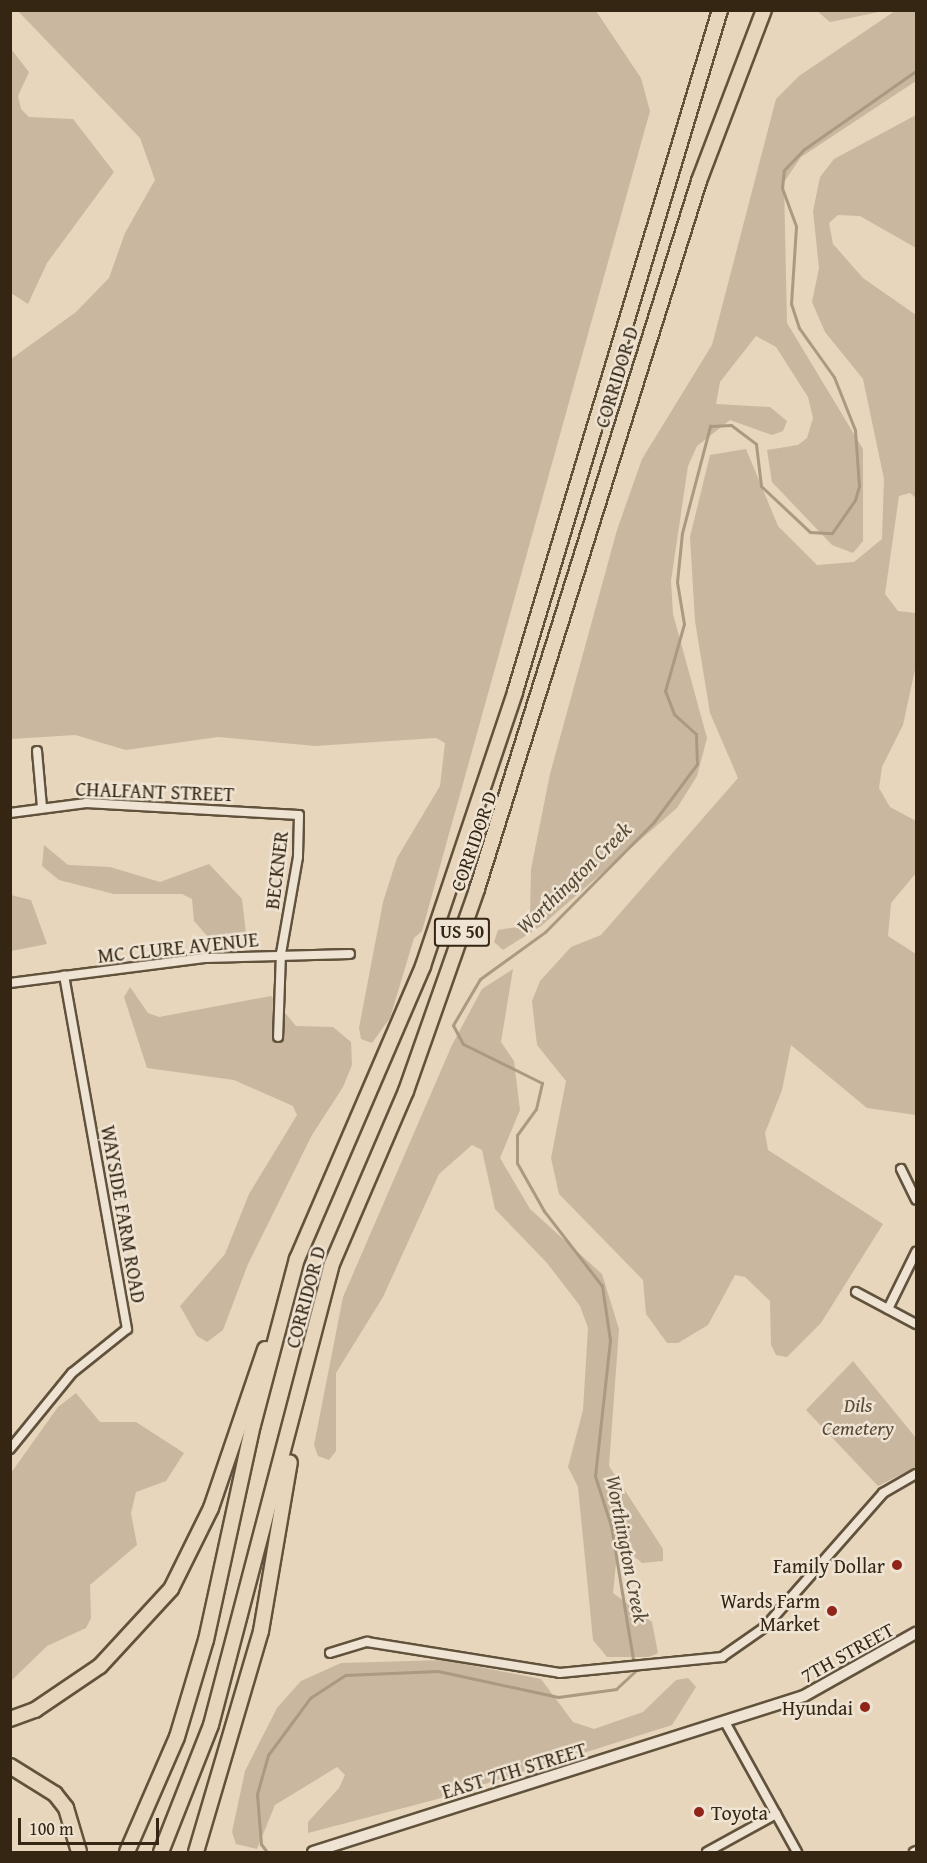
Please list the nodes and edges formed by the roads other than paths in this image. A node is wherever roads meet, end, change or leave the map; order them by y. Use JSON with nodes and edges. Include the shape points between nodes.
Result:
{"nodes":[{"id":1,"x":720,"y":10,"type":"edge"},
{"id":2,"x":764,"y":10,"type":"edge"},
{"id":3,"x":37,"y":751,"type":"dead end"},
{"id":4,"x":42,"y":807,"type":"junction"},
{"id":5,"x":10,"y":813,"type":"edge"},
{"id":6,"x":299,"y":814,"type":"joint"},
{"id":7,"x":281,"y":953,"type":"junction"},
{"id":8,"x":350,"y":954,"type":"dead end"},
{"id":9,"x":64,"y":976,"type":"junction"},
{"id":10,"x":10,"y":983,"type":"edge"},
{"id":11,"x":278,"y":1037,"type":"dead end"},
{"id":12,"x":901,"y":1169,"type":"dead end"},
{"id":13,"x":916,"y":1200,"type":"edge"},
{"id":14,"x":916,"y":1252,"type":"edge"},
{"id":15,"x":297,"y":1259,"type":"junction"},
{"id":16,"x":856,"y":1292,"type":"dead end"},
{"id":17,"x":888,"y":1309,"type":"junction"},
{"id":18,"x":916,"y":1324,"type":"edge"},
{"id":19,"x":300,"y":1392,"type":"junction"},
{"id":20,"x":10,"y":1449,"type":"edge"},
{"id":21,"x":916,"y":1474,"type":"edge"},
{"id":22,"x":916,"y":1633,"type":"edge"},
{"id":23,"x":330,"y":1653,"type":"dead end"},
{"id":24,"x":10,"y":1719,"type":"edge"},
{"id":25,"x":725,"y":1722,"type":"junction"},
{"id":26,"x":10,"y":1766,"type":"edge"},
{"id":27,"x":776,"y":1814,"type":"junction"},
{"id":28,"x":79,"y":1852,"type":"edge"},
{"id":29,"x":127,"y":1852,"type":"edge"},
{"id":30,"x":161,"y":1852,"type":"edge"},
{"id":31,"x":196,"y":1852,"type":"edge"},
{"id":32,"x":313,"y":1852,"type":"edge"},
{"id":33,"x":707,"y":1852,"type":"edge"},
{"id":34,"x":797,"y":1852,"type":"edge"}],
"edges":[{"from":1,"to":15,"type":"highway","name":"CORRIDOR D","number":"US 50","via":[[515,692],[427,955]]},
{"from":2,"to":19,"type":"highway","name":"CORRIDOR D","number":"US 50","via":[[692,203],[477,889],[406,1091],[331,1266]]},
{"from":3,"to":4,"type":"street"},
{"from":4,"to":5,"type":"street","name":"CHALFANT STREET"},
{"from":4,"to":6,"type":"street","name":"CHALFANT STREET","via":[[180,804]]},
{"from":6,"to":7,"type":"street","name":"BECKNER","via":[[298,857]]},
{"from":7,"to":8,"type":"street","name":"MC CLURE AVENUE"},
{"from":7,"to":9,"type":"street","name":"MC CLURE AVENUE"},
{"from":7,"to":11,"type":"street","name":"BECKNER"},
{"from":9,"to":10,"type":"street","name":"MC CLURE AVENUE"},
{"from":9,"to":20,"type":"street","name":"WAYSIDE FARM ROAD","via":[[127,1329],[72,1373]]},
{"from":12,"to":13,"type":"street"},
{"from":14,"to":17,"type":"street"},
{"from":15,"to":24,"type":"highway","via":[[211,1508],[171,1589],[100,1666],[35,1710]]},
{"from":15,"to":29,"type":"highway","name":"CORRIDOR D","number":"US 50","via":[[253,1425],[207,1640],[177,1737]]},
{"from":16,"to":17,"type":"street"},
{"from":17,"to":18,"type":"street"},
{"from":19,"to":30,"type":"highway","name":"CORRIDOR D","number":"US 50","via":[[211,1725]]},
{"from":19,"to":31,"type":"highway","via":[[261,1631]]},
{"from":21,"to":23,"type":"street","via":[[863,1512],[765,1627],[739,1649],[671,1666],[560,1673],[367,1642]]},
{"from":22,"to":25,"type":"main road","name":"7TH STREET","via":[[844,1678]]},
{"from":25,"to":27,"type":"street"},
{"from":25,"to":32,"type":"main road","name":"EAST 7TH STREET"},
{"from":26,"to":28,"type":"highway","via":[[55,1794],[66,1808]]},
{"from":27,"to":33,"type":"street"},
{"from":27,"to":34,"type":"street"}]}
